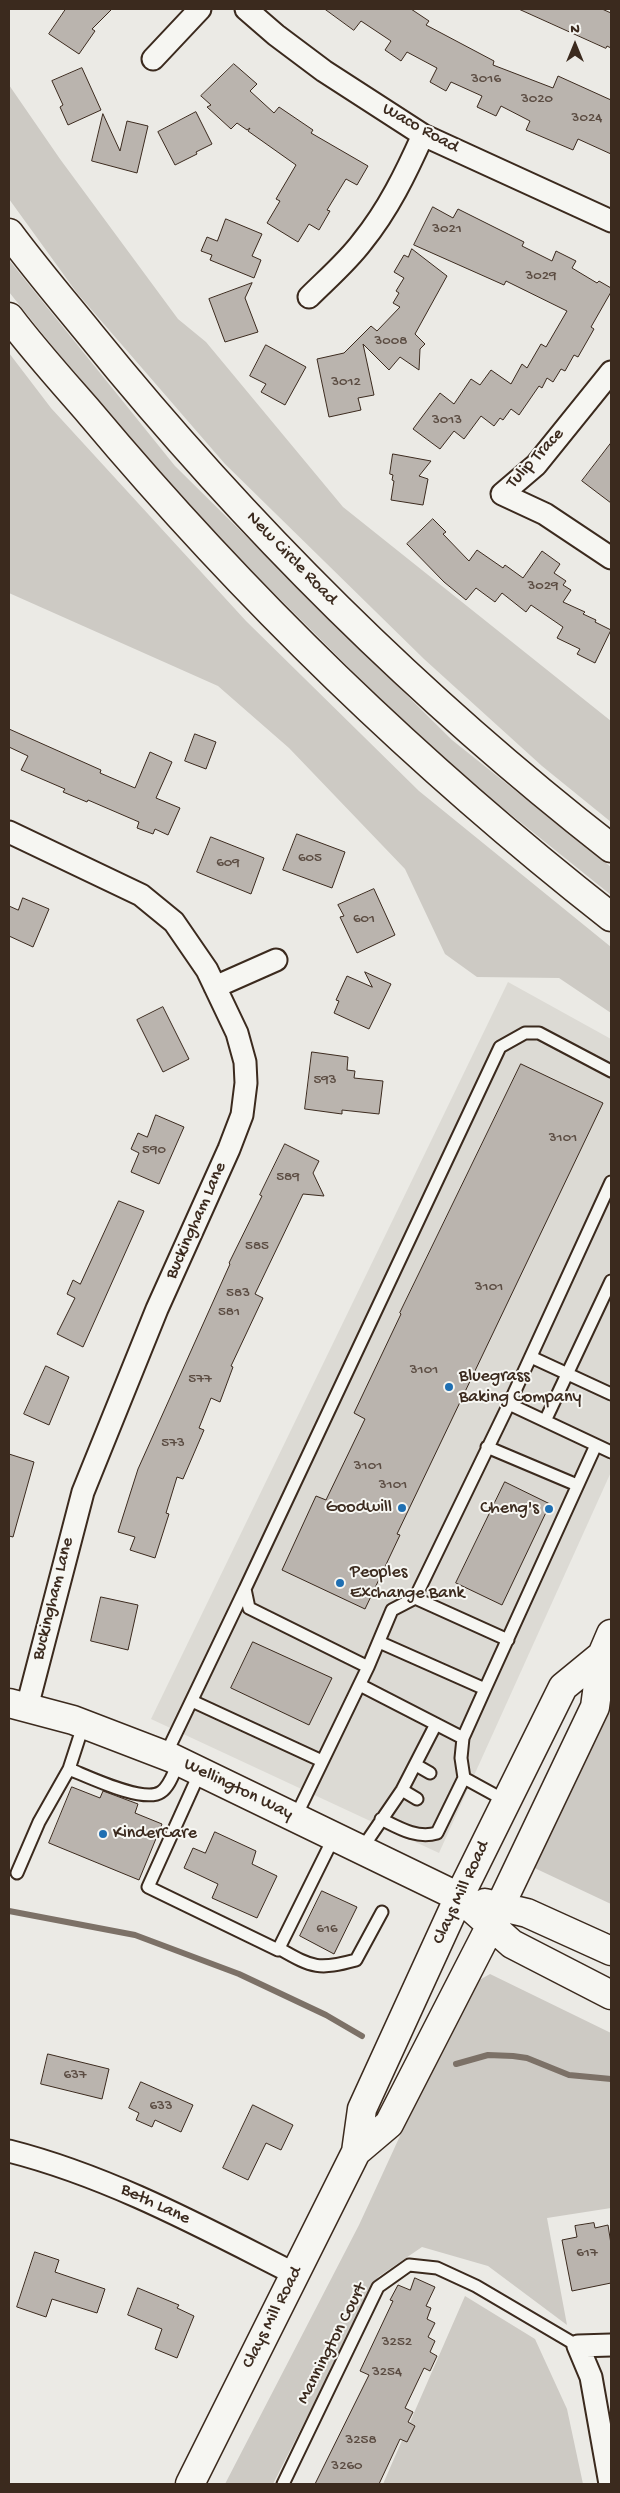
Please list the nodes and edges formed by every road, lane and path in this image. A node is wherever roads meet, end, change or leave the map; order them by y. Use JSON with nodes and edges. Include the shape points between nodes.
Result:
{"nodes":[{"id":1,"x":200,"y":9,"type":"edge"},
{"id":2,"x":246,"y":9,"type":"edge"},
{"id":3,"x":153,"y":59,"type":"dead end"},
{"id":4,"x":423,"y":135,"type":"junction"},
{"id":5,"x":611,"y":221,"type":"edge"},
{"id":6,"x":9,"y":233,"type":"edge"},
{"id":7,"x":309,"y":297,"type":"dead end"},
{"id":8,"x":9,"y":317,"type":"edge"},
{"id":9,"x":611,"y":372,"type":"edge"},
{"id":10,"x":611,"y":558,"type":"edge"},
{"id":11,"x":9,"y":832,"type":"edge"},
{"id":12,"x":611,"y":848,"type":"edge"},
{"id":13,"x":611,"y":917,"type":"edge"},
{"id":14,"x":276,"y":960,"type":"dead end"},
{"id":15,"x":215,"y":987,"type":"junction"},
{"id":16,"x":611,"y":1071,"type":"edge"},
{"id":17,"x":611,"y":1182,"type":"edge"},
{"id":18,"x":611,"y":1281,"type":"edge"},
{"id":19,"x":531,"y":1358,"type":"junction"},
{"id":20,"x":568,"y":1374,"type":"junction"},
{"id":21,"x":611,"y":1394,"type":"edge"},
{"id":22,"x":509,"y":1404,"type":"junction"},
{"id":23,"x":546,"y":1421,"type":"junction"},
{"id":24,"x":596,"y":1444,"type":"junction"},
{"id":25,"x":487,"y":1448,"type":"junction"},
{"id":26,"x":611,"y":1452,"type":"edge"},
{"id":27,"x":577,"y":1485,"type":"junction"},
{"id":28,"x":245,"y":1589,"type":"junction"},
{"id":29,"x":414,"y":1598,"type":"junction"},
{"id":30,"x":508,"y":1640,"type":"junction"},
{"id":31,"x":378,"y":1642,"type":"junction"},
{"id":32,"x":607,"y":1645,"type":"edge"},
{"id":33,"x":368,"y":1667,"type":"junction"},
{"id":34,"x":360,"y":1685,"type":"junction"},
{"id":35,"x":485,"y":1688,"type":"junction"},
{"id":36,"x":192,"y":1701,"type":"junction"},
{"id":37,"x":18,"y":1705,"type":"edge"},
{"id":38,"x":84,"y":1724,"type":"junction"},
{"id":39,"x":436,"y":1724,"type":"junction"},
{"id":40,"x":463,"y":1738,"type":"junction"},
{"id":41,"x":322,"y":1761,"type":"junction"},
{"id":42,"x":181,"y":1763,"type":"junction"},
{"id":43,"x":416,"y":1765,"type":"junction"},
{"id":44,"x":68,"y":1769,"type":"junction"},
{"id":45,"x":430,"y":1773,"type":"dead end"},
{"id":46,"x":448,"y":1782,"type":"dead end"},
{"id":47,"x":461,"y":1783,"type":"junction"},
{"id":48,"x":402,"y":1790,"type":"junction"},
{"id":49,"x":417,"y":1799,"type":"dead end"},
{"id":50,"x":506,"y":1801,"type":"junction"},
{"id":51,"x":435,"y":1808,"type":"dead end"},
{"id":52,"x":446,"y":1814,"type":"junction"},
{"id":53,"x":295,"y":1818,"type":"junction"},
{"id":54,"x":381,"y":1820,"type":"junction"},
{"id":55,"x":334,"y":1837,"type":"junction"},
{"id":56,"x":361,"y":1850,"type":"junction"},
{"id":57,"x":17,"y":1873,"type":"dead end"},
{"id":58,"x":459,"y":1897,"type":"junction"},
{"id":59,"x":382,"y":1912,"type":"dead end"},
{"id":60,"x":496,"y":1916,"type":"junction"},
{"id":61,"x":278,"y":1950,"type":"junction"},
{"id":62,"x":611,"y":1951,"type":"edge"},
{"id":63,"x":611,"y":1995,"type":"edge"},
{"id":64,"x":9,"y":2151,"type":"edge"},
{"id":65,"x":356,"y":2152,"type":"junction"},
{"id":66,"x":295,"y":2274,"type":"junction"},
{"id":67,"x":578,"y":2346,"type":"junction"},
{"id":68,"x":611,"y":2346,"type":"edge"},
{"id":69,"x":190,"y":2484,"type":"edge"},
{"id":70,"x":283,"y":2484,"type":"edge"},
{"id":71,"x":610,"y":2484,"type":"edge"}],
"edges":[{"from":1,"to":3,"type":"street"},
{"from":2,"to":4,"type":"street","name":"Waco Road","via":[[324,71]]},
{"from":4,"to":5,"type":"street","name":"Waco Road"},
{"from":4,"to":7,"type":"street","via":[[402,181],[376,224]]},
{"from":6,"to":12,"type":"main road","name":"New Circle Road","via":[[133,387],[280,549],[436,701]]},
{"from":8,"to":13,"type":"main road","via":[[151,486],[302,644],[459,792]]},
{"from":9,"to":10,"type":"street","name":"Tulip Trace","via":[[536,465],[502,494],[545,514]]},
{"from":11,"to":15,"type":"street","name":"Buckingham Lane","via":[[140,895],[158,907],[174,922]]},
{"from":14,"to":15,"type":"street"},
{"from":15,"to":37,"type":"street","name":"Buckingham Lane","via":[[237,1033],[245,1062],[242,1115],[199,1220],[157,1309],[83,1492]]},
{"from":16,"to":28,"type":"lane","via":[[540,1033],[525,1033],[500,1047]]},
{"from":17,"to":19,"type":"lane"},
{"from":18,"to":20,"type":"lane"},
{"from":19,"to":20,"type":"lane"},
{"from":19,"to":22,"type":"lane"},
{"from":20,"to":21,"type":"lane"},
{"from":20,"to":23,"type":"lane"},
{"from":22,"to":23,"type":"lane"},
{"from":22,"to":25,"type":"lane"},
{"from":23,"to":24,"type":"lane"},
{"from":24,"to":26,"type":"lane"},
{"from":24,"to":27,"type":"lane"},
{"from":25,"to":27,"type":"lane"},
{"from":25,"to":29,"type":"lane"},
{"from":27,"to":30,"type":"lane"},
{"from":28,"to":33,"type":"lane","via":[[249,1608]]},
{"from":28,"to":36,"type":"lane"},
{"from":29,"to":30,"type":"lane"},
{"from":29,"to":31,"type":"lane","via":[[392,1610]]},
{"from":30,"to":35,"type":"lane"},
{"from":31,"to":33,"type":"lane"},
{"from":31,"to":35,"type":"lane"},
{"from":32,"to":50,"type":"main road","name":"Clays Mill Road","via":[[563,1687]]},
{"from":32,"to":60,"type":"main road","name":"Clays Mill Road","via":[[595,1707]]},
{"from":33,"to":34,"type":"lane"},
{"from":34,"to":39,"type":"lane"},
{"from":34,"to":41,"type":"lane"},
{"from":35,"to":40,"type":"lane"},
{"from":36,"to":41,"type":"lane"},
{"from":36,"to":42,"type":"lane"},
{"from":37,"to":38,"type":"main road","name":"Wellington Way"},
{"from":38,"to":42,"type":"main road","name":"Wellington Way"},
{"from":38,"to":44,"type":"lane"},
{"from":39,"to":40,"type":"lane"},
{"from":39,"to":43,"type":"lane"},
{"from":40,"to":47,"type":"lane"},
{"from":41,"to":53,"type":"lane"},
{"from":42,"to":44,"type":"lane","via":[[167,1786],[154,1796],[138,1795]]},
{"from":42,"to":53,"type":"main road","name":"Wellington Way"},
{"from":42,"to":61,"type":"lane","via":[[148,1887]]},
{"from":43,"to":45,"type":"lane"},
{"from":43,"to":48,"type":"lane"},
{"from":44,"to":57,"type":"lane","via":[[39,1822]]},
{"from":46,"to":47,"type":"lane"},
{"from":47,"to":50,"type":"lane"},
{"from":47,"to":52,"type":"lane"},
{"from":48,"to":49,"type":"lane"},
{"from":48,"to":54,"type":"lane"},
{"from":50,"to":58,"type":"main road","name":"Clays Mill Road"},
{"from":51,"to":52,"type":"lane"},
{"from":52,"to":54,"type":"lane","via":[[437,1833],[426,1836],[404,1831]]},
{"from":53,"to":55,"type":"main road","name":"Wellington Way"},
{"from":54,"to":56,"type":"lane"},
{"from":55,"to":56,"type":"main road","name":"Wellington Way"},
{"from":55,"to":61,"type":"lane"},
{"from":56,"to":58,"type":"main road","name":"Wellington Way"},
{"from":58,"to":60,"type":"main road","name":"Wellington Way"},
{"from":58,"to":65,"type":"main road","name":"Clays Mill Road","via":[[362,2109]]},
{"from":59,"to":61,"type":"lane","via":[[356,1960],[327,1968],[303,1962]]},
{"from":60,"to":62,"type":"main road","name":"Wellington Way","via":[[528,1913]]},
{"from":60,"to":63,"type":"main road","via":[[512,1944]]},
{"from":60,"to":65,"type":"main road","name":"Clays Mill Road","via":[[389,2124]]},
{"from":64,"to":66,"type":"street","name":"Beth Lane","via":[[75,2170],[162,2206]]},
{"from":65,"to":66,"type":"main road","name":"Clays Mill Road"},
{"from":66,"to":69,"type":"main road","name":"Clays Mill Road"},
{"from":67,"to":68,"type":"street"},
{"from":67,"to":70,"type":"lane","name":"Mannington Court","via":[[476,2286],[437,2268],[409,2265],[378,2287]]},
{"from":67,"to":71,"type":"street","via":[[591,2377]]}]}
